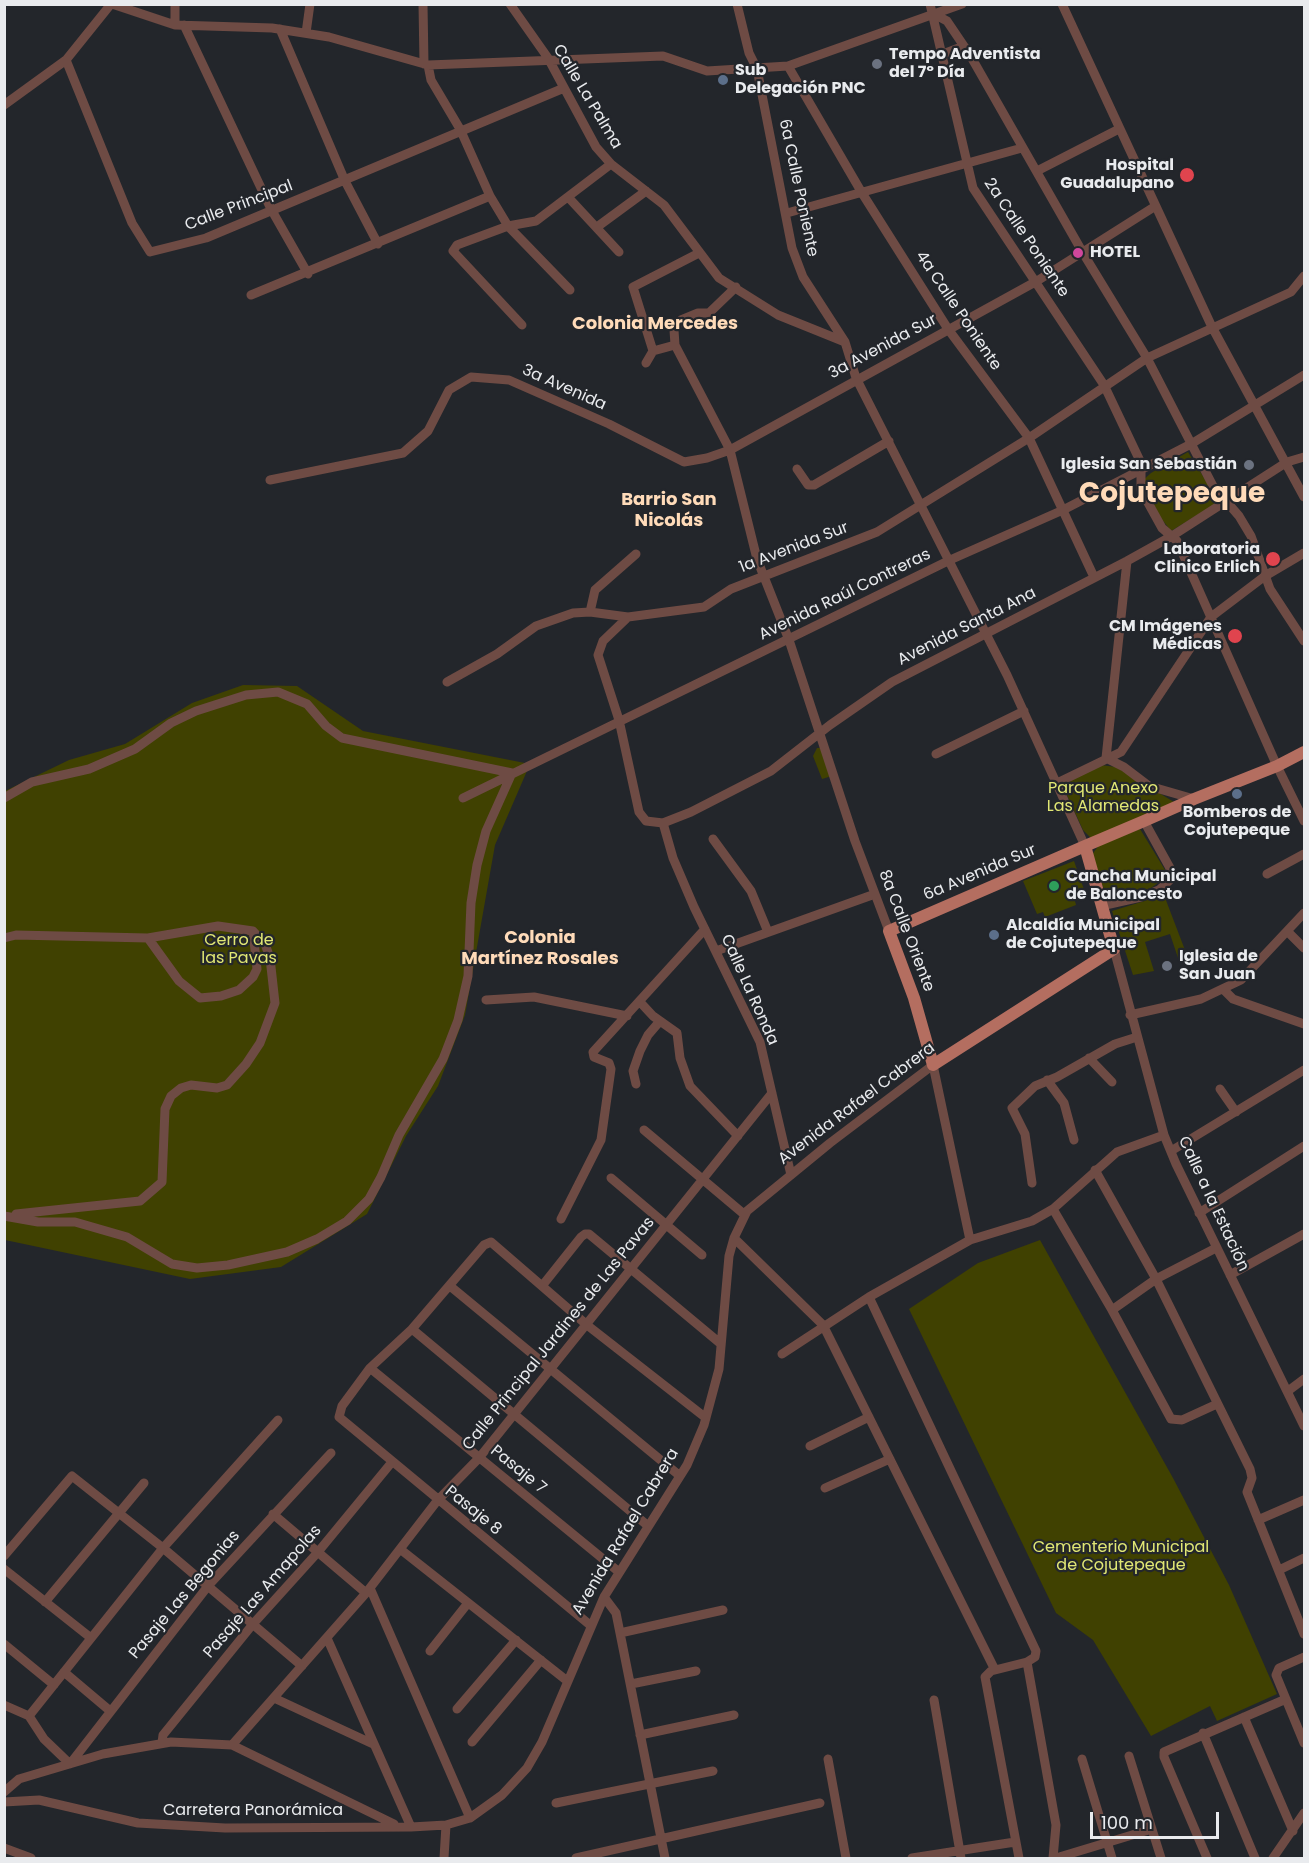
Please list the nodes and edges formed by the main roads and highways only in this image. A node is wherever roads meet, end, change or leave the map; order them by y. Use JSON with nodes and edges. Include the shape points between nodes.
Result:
{"nodes":[{"id":1,"x":1305,"y":752,"type":"edge"},
{"id":2,"x":1085,"y":846,"type":"junction"},
{"id":3,"x":889,"y":931,"type":"joint"},
{"id":4,"x":933,"y":1065,"type":"joint"}],
"edges":[{"from":1,"to":2,"type":"main road","name":"6a Avenida Sur"},
{"from":2,"to":3,"type":"main road","name":"6a Avenida Sur"},
{"from":2,"to":4,"type":"main road","name":"Avenida Rafael Cabrera","via":[[1114,949]]},
{"from":3,"to":4,"type":"main road","name":"8a Calle Oriente"}]}
